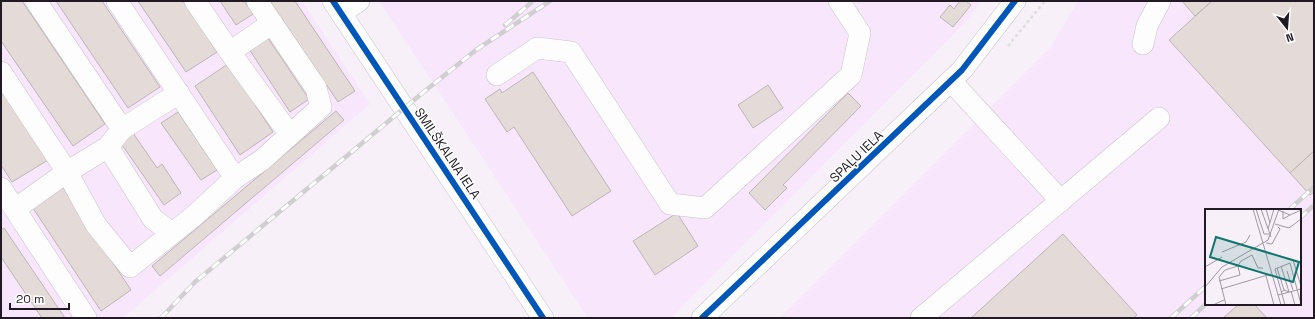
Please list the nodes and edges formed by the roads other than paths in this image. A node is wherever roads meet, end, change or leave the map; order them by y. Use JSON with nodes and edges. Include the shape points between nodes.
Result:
{"nodes":[{"id":1,"x":36,"y":1,"type":"edge"},
{"id":2,"x":117,"y":1,"type":"edge"},
{"id":3,"x":195,"y":1,"type":"edge"},
{"id":4,"x":257,"y":1,"type":"edge"},
{"id":5,"x":359,"y":1,"type":"edge"},
{"id":6,"x":839,"y":1,"type":"edge"},
{"id":7,"x":1015,"y":1,"type":"edge"},
{"id":8,"x":1160,"y":1,"type":"edge"},
{"id":9,"x":337,"y":7,"type":"edge"},
{"id":10,"x":272,"y":23,"type":"junction"},
{"id":11,"x":1143,"y":44,"type":"dead end"},
{"id":12,"x":230,"y":52,"type":"junction"},
{"id":13,"x":1,"y":72,"type":"edge"},
{"id":14,"x":496,"y":75,"type":"dead end"},
{"id":15,"x":951,"y":81,"type":"junction"},
{"id":16,"x":179,"y":93,"type":"junction"},
{"id":17,"x":1159,"y":118,"type":"dead end"},
{"id":18,"x":122,"y":129,"type":"junction"},
{"id":19,"x":290,"y":135,"type":"junction"},
{"id":20,"x":108,"y":147,"type":"junction"},
{"id":21,"x":67,"y":172,"type":"junction"},
{"id":22,"x":235,"y":178,"type":"junction"},
{"id":23,"x":1,"y":188,"type":"edge"},
{"id":24,"x":1061,"y":201,"type":"junction"},
{"id":25,"x":15,"y":209,"type":"junction"},
{"id":26,"x":172,"y":233,"type":"junction"},
{"id":27,"x":86,"y":318,"type":"edge"},
{"id":28,"x":543,"y":318,"type":"edge"},
{"id":29,"x":702,"y":318,"type":"edge"},
{"id":30,"x":921,"y":318,"type":"edge"}],
"edges":[{"from":1,"to":18,"type":"street"},
{"from":2,"to":16,"type":"street"},
{"from":3,"to":12,"type":"street"},
{"from":4,"to":10,"type":"street"},
{"from":5,"to":9,"type":"street"},
{"from":6,"to":14,"type":"street","via":[[860,33],[851,74],[705,208],[670,204],[572,52],[537,48]]},
{"from":7,"to":15,"type":"street","name":"SPAĻU IELA"},
{"from":8,"to":11,"type":"street","via":[[1147,26]]},
{"from":9,"to":28,"type":"street","name":"SMILŠKALNA IELA"},
{"from":10,"to":12,"type":"street"},
{"from":10,"to":19,"type":"street","via":[[316,88],[321,107]]},
{"from":12,"to":19,"type":"street"},
{"from":13,"to":21,"type":"street"},
{"from":15,"to":24,"type":"street"},
{"from":15,"to":29,"type":"street","name":"SPAĻU IELA"},
{"from":16,"to":18,"type":"street"},
{"from":16,"to":22,"type":"street"},
{"from":17,"to":24,"type":"street"},
{"from":18,"to":20,"type":"street"},
{"from":19,"to":22,"type":"street","via":[[262,160]]},
{"from":20,"to":21,"type":"street"},
{"from":20,"to":26,"type":"street","via":[[153,219]]},
{"from":21,"to":25,"type":"street"},
{"from":21,"to":26,"type":"street","via":[[96,225],[130,267]]},
{"from":22,"to":26,"type":"street"},
{"from":23,"to":25,"type":"street"},
{"from":24,"to":30,"type":"street"},
{"from":25,"to":27,"type":"street"}]}
